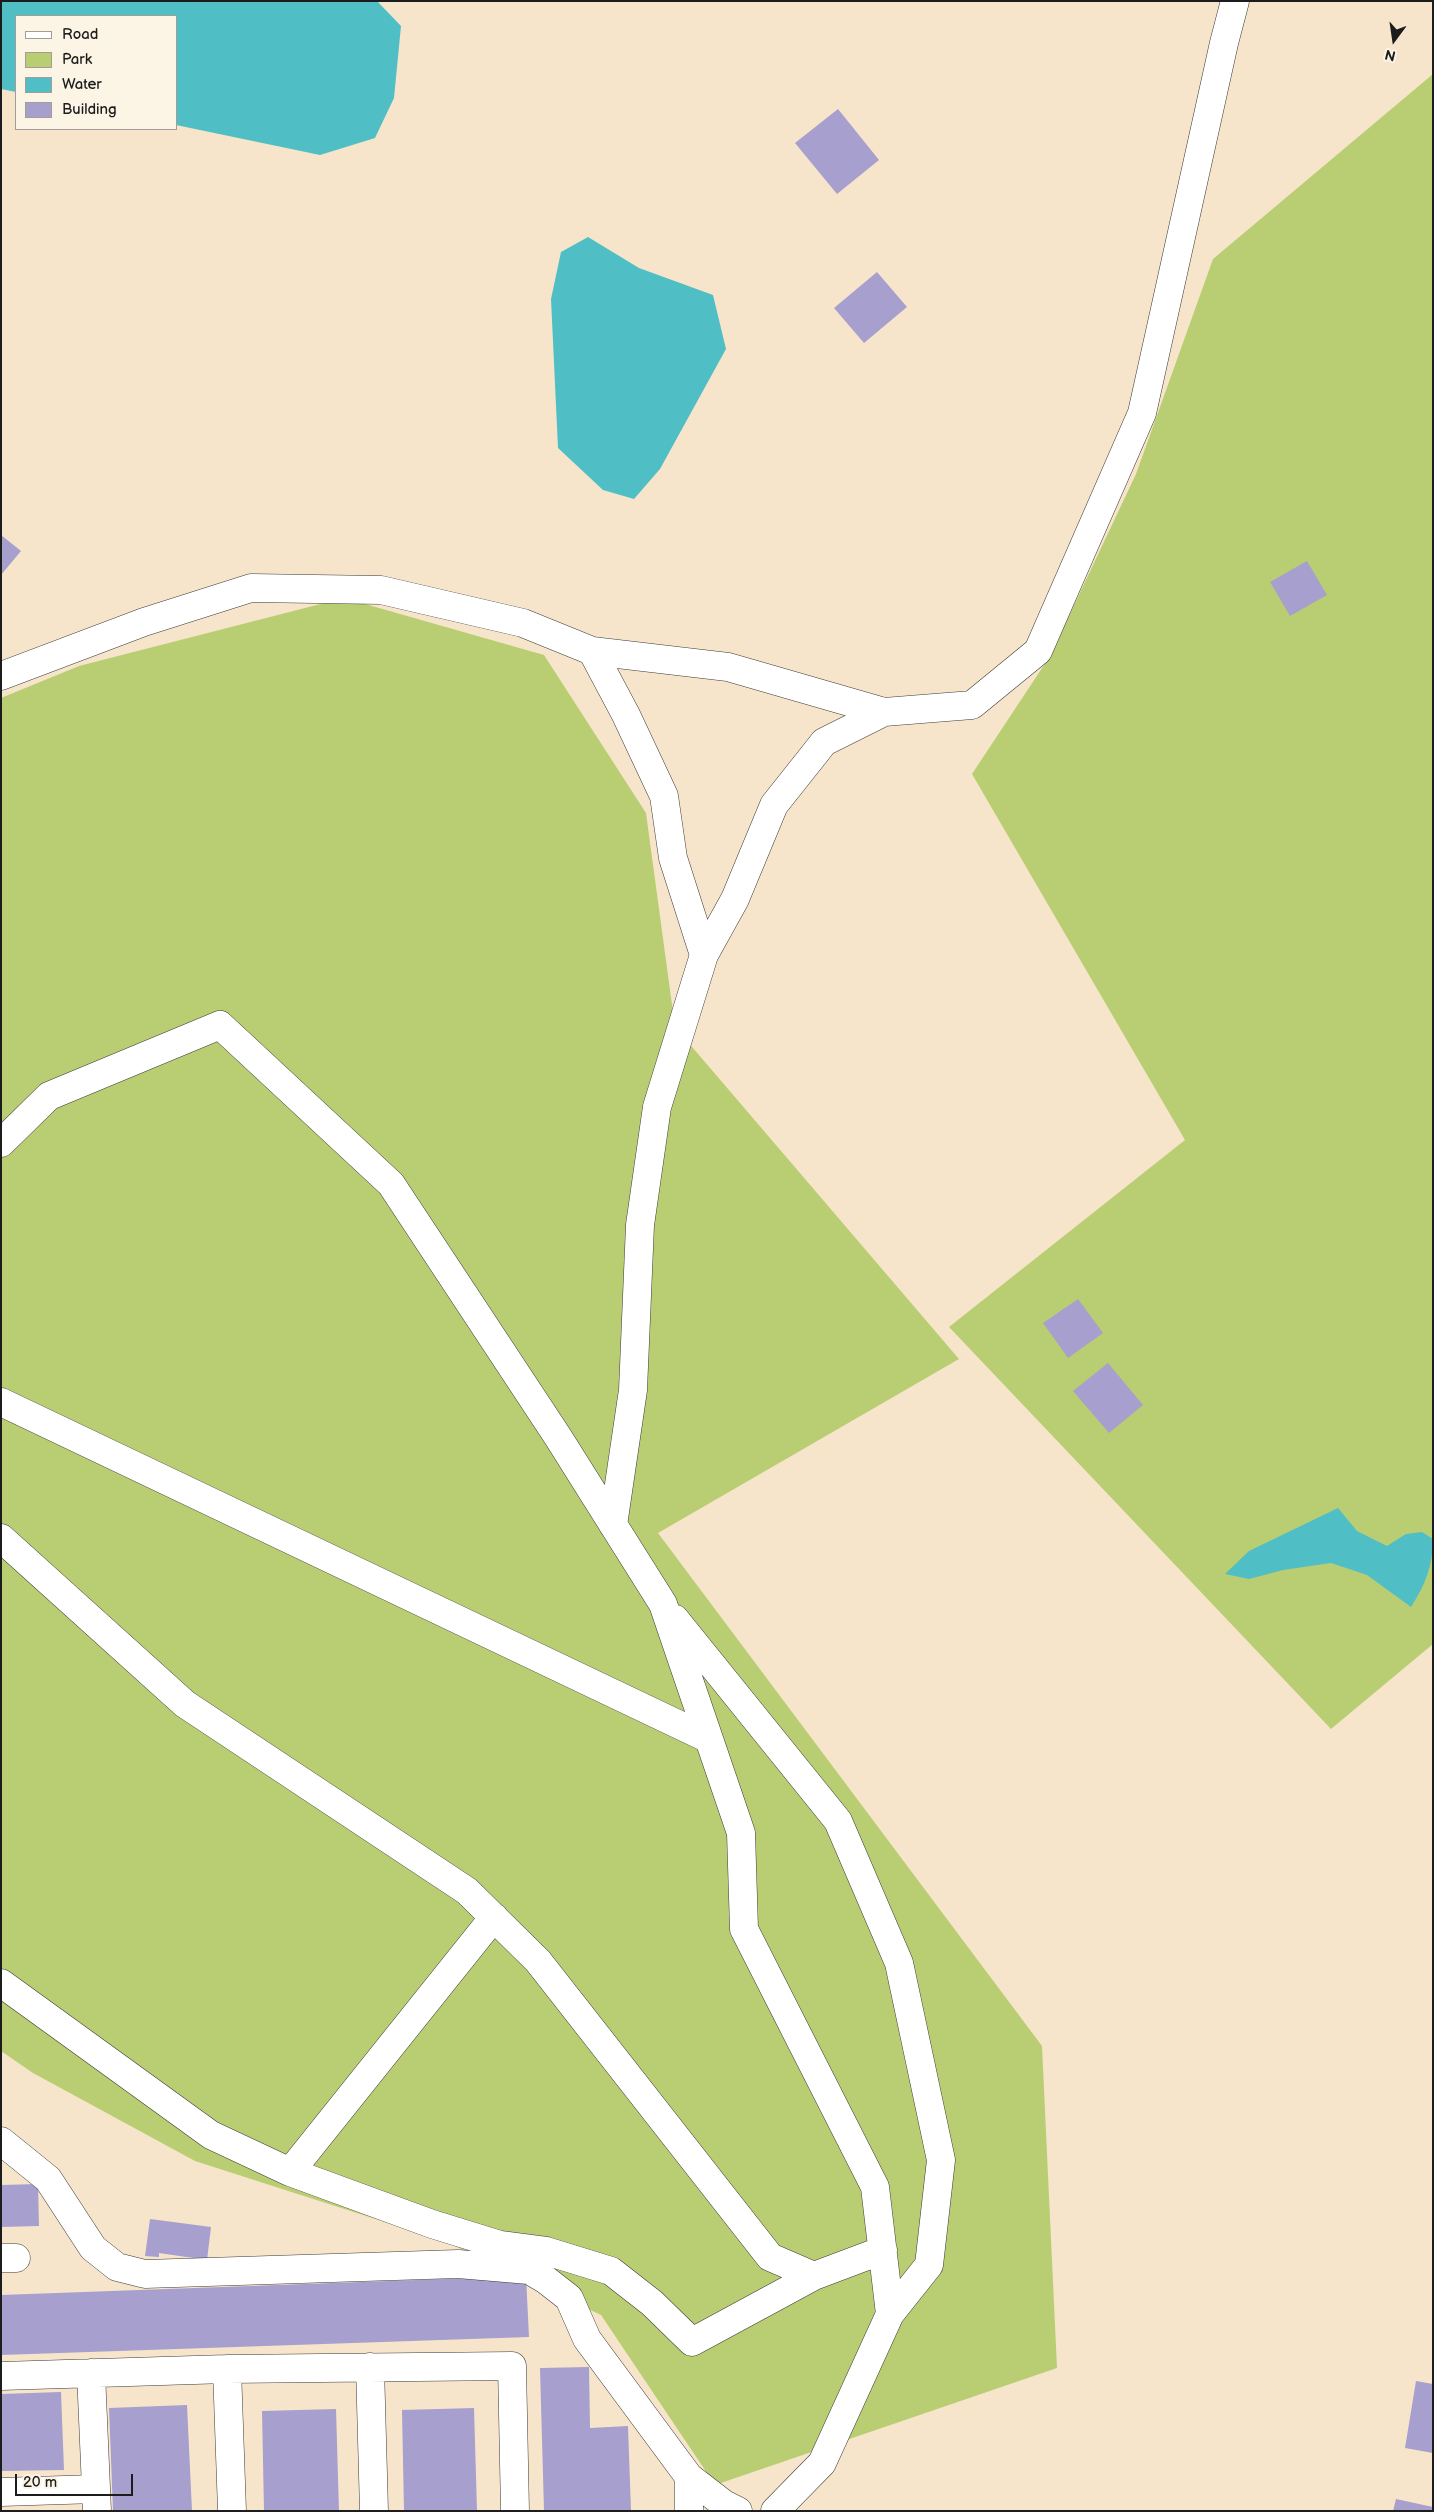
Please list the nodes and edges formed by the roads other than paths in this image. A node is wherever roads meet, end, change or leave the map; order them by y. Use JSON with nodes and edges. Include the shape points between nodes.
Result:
{"nodes":[{"id":1,"x":1236,"y":1,"type":"edge"},
{"id":2,"x":592,"y":651,"type":"junction"},
{"id":3,"x":1,"y":676,"type":"edge"},
{"id":4,"x":884,"y":712,"type":"junction"},
{"id":5,"x":704,"y":955,"type":"junction"},
{"id":6,"x":1,"y":1143,"type":"edge"},
{"id":7,"x":1,"y":1402,"type":"edge"},
{"id":8,"x":613,"y":1525,"type":"junction"},
{"id":9,"x":1,"y":1538,"type":"edge"},
{"id":10,"x":663,"y":1604,"type":"junction"},
{"id":11,"x":709,"y":1739,"type":"junction"},
{"id":12,"x":494,"y":1917,"type":"junction"},
{"id":13,"x":1,"y":1984,"type":"edge"},
{"id":14,"x":1,"y":2140,"type":"edge"},
{"id":15,"x":290,"y":2172,"type":"junction"},
{"id":16,"x":883,"y":2250,"type":"junction"},
{"id":17,"x":814,"y":2276,"type":"junction"},
{"id":18,"x":890,"y":2314,"type":"junction"},
{"id":19,"x":370,"y":2367,"type":"junction"},
{"id":20,"x":227,"y":2370,"type":"junction"},
{"id":21,"x":91,"y":2373,"type":"junction"},
{"id":22,"x":1,"y":2376,"type":"edge"},
{"id":23,"x":689,"y":2477,"type":"junction"},
{"id":24,"x":1,"y":2492,"type":"edge"},
{"id":25,"x":97,"y":2500,"type":"edge"},
{"id":26,"x":232,"y":2511,"type":"edge"},
{"id":27,"x":374,"y":2511,"type":"edge"},
{"id":28,"x":515,"y":2511,"type":"edge"},
{"id":29,"x":689,"y":2511,"type":"edge"},
{"id":30,"x":738,"y":2511,"type":"edge"},
{"id":31,"x":775,"y":2511,"type":"edge"}],
"edges":[{"from":1,"to":4,"type":"street","via":[[1142,413],[1038,651],[972,704]]},
{"from":2,"to":3,"type":"street","via":[[523,623],[381,590],[250,588],[144,622]]},
{"from":2,"to":4,"type":"street","via":[[728,668]]},
{"from":2,"to":5,"type":"street","via":[[664,796],[673,858]]},
{"from":4,"to":5,"type":"street","via":[[824,742],[774,805],[735,899]]},
{"from":5,"to":8,"type":"street","via":[[657,1107],[640,1225],[633,1390]]},
{"from":6,"to":8,"type":"street","via":[[49,1096],[220,1025],[391,1184]]},
{"from":7,"to":11,"type":"street"},
{"from":8,"to":10,"type":"street"},
{"from":9,"to":12,"type":"street","via":[[185,1704],[467,1891]]},
{"from":10,"to":11,"type":"street"},
{"from":10,"to":18,"type":"street","via":[[838,1821],[899,1963],[941,2160],[929,2264]]},
{"from":11,"to":16,"type":"street","via":[[741,1833],[744,1929],[875,2187]]},
{"from":12,"to":15,"type":"street"},
{"from":12,"to":17,"type":"street","via":[[550,1976],[770,2257]]},
{"from":13,"to":15,"type":"street","via":[[211,2135]]},
{"from":14,"to":23,"type":"street","via":[[48,2179],[93,2248],[117,2267],[145,2274],[458,2264],[529,2270],[569,2298],[587,2339]]},
{"from":15,"to":17,"type":"street","via":[[500,2245],[546,2251],[611,2270],[652,2303],[692,2342]]},
{"from":16,"to":17,"type":"street"},
{"from":16,"to":18,"type":"street"},
{"from":18,"to":31,"type":"street","via":[[822,2463]]},
{"from":19,"to":20,"type":"street"},
{"from":19,"to":27,"type":"street"},
{"from":19,"to":28,"type":"street","via":[[512,2366]]},
{"from":20,"to":21,"type":"street"},
{"from":20,"to":26,"type":"street"},
{"from":21,"to":22,"type":"street"},
{"from":21,"to":25,"type":"street"},
{"from":23,"to":29,"type":"street"},
{"from":23,"to":30,"type":"street"},
{"from":24,"to":25,"type":"street"}]}
